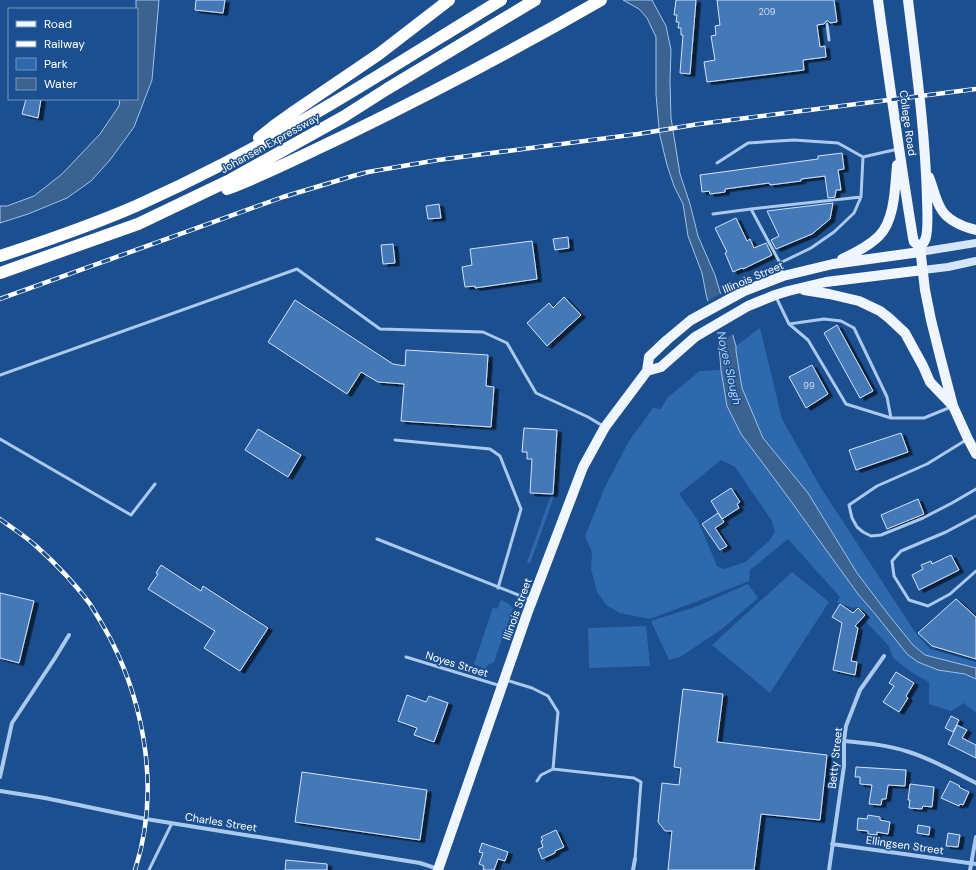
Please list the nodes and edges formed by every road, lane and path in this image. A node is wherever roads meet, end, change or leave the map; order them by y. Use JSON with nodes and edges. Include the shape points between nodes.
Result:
{"nodes":[{"id":1,"x":449,"y":0,"type":"edge"},
{"id":2,"x":501,"y":0,"type":"edge"},
{"id":3,"x":535,"y":0,"type":"edge"},
{"id":4,"x":878,"y":0,"type":"edge"},
{"id":5,"x":908,"y":0,"type":"edge"},
{"id":6,"x":599,"y":1,"type":"edge"},
{"id":7,"x":827,"y":24,"type":"dead end"},
{"id":8,"x":829,"y":40,"type":"dead end"},
{"id":9,"x":899,"y":149,"type":"junction"},
{"id":10,"x":863,"y":157,"type":"junction"},
{"id":11,"x":717,"y":163,"type":"dead end"},
{"id":12,"x":225,"y":164,"type":"junction"},
{"id":13,"x":926,"y":167,"type":"junction"},
{"id":14,"x":861,"y":197,"type":"junction"},
{"id":15,"x":751,"y":209,"type":"junction"},
{"id":16,"x":713,"y":214,"type":"dead end"},
{"id":17,"x":138,"y":224,"type":"junction"},
{"id":18,"x":976,"y":230,"type":"edge"},
{"id":19,"x":976,"y":243,"type":"edge"},
{"id":20,"x":920,"y":250,"type":"junction"},
{"id":21,"x":0,"y":256,"type":"edge"},
{"id":22,"x":976,"y":261,"type":"edge"},
{"id":23,"x":780,"y":263,"type":"junction"},
{"id":24,"x":833,"y":264,"type":"junction"},
{"id":25,"x":923,"y":270,"type":"junction"},
{"id":26,"x":0,"y":273,"type":"edge"},
{"id":27,"x":783,"y":276,"type":"junction"},
{"id":28,"x":796,"y":289,"type":"junction"},
{"id":29,"x":775,"y":295,"type":"junction"},
{"id":30,"x":789,"y":324,"type":"junction"},
{"id":31,"x":647,"y":371,"type":"junction"},
{"id":32,"x":0,"y":375,"type":"edge"},
{"id":33,"x":953,"y":406,"type":"junction"},
{"id":34,"x":891,"y":418,"type":"junction"},
{"id":35,"x":605,"y":427,"type":"junction"},
{"id":36,"x":0,"y":439,"type":"edge"},
{"id":37,"x":968,"y":439,"type":"junction"},
{"id":38,"x":395,"y":440,"type":"dead end"},
{"id":39,"x":976,"y":454,"type":"edge"},
{"id":40,"x":155,"y":484,"type":"dead end"},
{"id":41,"x":976,"y":489,"type":"edge"},
{"id":42,"x":976,"y":516,"type":"edge"},
{"id":43,"x":377,"y":539,"type":"dead end"},
{"id":44,"x":976,"y":571,"type":"edge"},
{"id":45,"x":498,"y":588,"type":"junction"},
{"id":46,"x":532,"y":601,"type":"junction"},
{"id":47,"x":69,"y":635,"type":"dead end"},
{"id":48,"x":884,"y":656,"type":"dead end"},
{"id":49,"x":406,"y":657,"type":"dead end"},
{"id":50,"x":503,"y":683,"type":"junction"},
{"id":51,"x":844,"y":741,"type":"junction"},
{"id":52,"x":553,"y":769,"type":"junction"},
{"id":53,"x":0,"y":777,"type":"edge"},
{"id":54,"x":537,"y":781,"type":"dead end"},
{"id":55,"x":976,"y":783,"type":"edge"},
{"id":56,"x":0,"y":791,"type":"edge"},
{"id":57,"x":172,"y":823,"type":"junction"},
{"id":58,"x":976,"y":837,"type":"edge"},
{"id":59,"x":832,"y":844,"type":"junction"},
{"id":60,"x":635,"y":859,"type":"joint"},
{"id":61,"x":974,"y":864,"type":"edge"},
{"id":62,"x":438,"y":869,"type":"edge"},
{"id":63,"x":149,"y":870,"type":"edge"},
{"id":64,"x":634,"y":870,"type":"edge"},
{"id":65,"x":829,"y":870,"type":"edge"},
{"id":66,"x":970,"y":870,"type":"edge"}],
"edges":[{"from":1,"to":12,"type":"highway","via":[[379,54],[295,111]]},
{"from":2,"to":12,"type":"highway","name":"Johansen Expressway","via":[[310,116]]},
{"from":3,"to":17,"type":"highway","name":"Johansen Expressway","via":[[293,146],[228,181]]},
{"from":4,"to":9,"type":"main road","name":"College Road"},
{"from":5,"to":13,"type":"main road","name":"College Road"},
{"from":6,"to":17,"type":"highway","via":[[389,114],[254,179]]},
{"from":7,"to":8,"type":"lane"},
{"from":9,"to":10,"type":"lane"},
{"from":9,"to":20,"type":"main road","name":"College Road","via":[[913,238]]},
{"from":9,"to":24,"type":"main road","via":[[891,214],[887,224],[880,235],[864,248]]},
{"from":10,"to":11,"type":"lane","via":[[838,143],[794,140],[748,143]]},
{"from":10,"to":14,"type":"lane"},
{"from":12,"to":21,"type":"highway","name":"Johansen Expressway","via":[[135,206]]},
{"from":13,"to":18,"type":"main road","via":[[943,213],[958,223]]},
{"from":13,"to":20,"type":"main road","name":"College Road","via":[[926,239]]},
{"from":14,"to":15,"type":"lane"},
{"from":14,"to":23,"type":"lane","via":[[854,213],[834,232],[811,248]]},
{"from":15,"to":16,"type":"lane"},
{"from":15,"to":23,"type":"lane"},
{"from":17,"to":26,"type":"highway","name":"Johansen Expressway"},
{"from":19,"to":20,"type":"street"},
{"from":20,"to":24,"type":"main road","name":"Illinois Street"},
{"from":20,"to":25,"type":"main road","name":"College Road"},
{"from":22,"to":25,"type":"street"},
{"from":23,"to":27,"type":"lane"},
{"from":24,"to":27,"type":"main road","name":"Illinois Street"},
{"from":25,"to":28,"type":"main road","via":[[826,282]]},
{"from":25,"to":33,"type":"main road","name":"College Road","via":[[931,320]]},
{"from":27,"to":31,"type":"main road","name":"Illinois Street","via":[[744,291],[691,320],[649,357]]},
{"from":28,"to":29,"type":"main road"},
{"from":28,"to":33,"type":"main road","via":[[859,301],[880,311],[906,333],[930,382]]},
{"from":29,"to":30,"type":"lane"},
{"from":29,"to":31,"type":"main road","via":[[748,306],[695,337],[661,367]]},
{"from":30,"to":34,"type":"lane","via":[[808,340],[846,404]]},
{"from":30,"to":34,"type":"lane","via":[[824,319],[841,321],[854,328],[887,397]]},
{"from":31,"to":35,"type":"main road","name":"Illinois Street"},
{"from":32,"to":35,"type":"lane","via":[[298,268],[380,329],[483,332],[507,343],[536,393]]},
{"from":33,"to":34,"type":"lane","via":[[924,418]]},
{"from":33,"to":37,"type":"main road","name":"College Road"},
{"from":35,"to":46,"type":"main road","name":"Illinois Street","via":[[583,467]]},
{"from":36,"to":40,"type":"lane","via":[[131,515]]},
{"from":37,"to":39,"type":"main road","name":"College Road"},
{"from":37,"to":41,"type":"lane","via":[[927,464],[877,486],[849,505],[857,527],[871,536],[881,535],[923,518]]},
{"from":38,"to":45,"type":"lane","via":[[490,449],[500,456],[521,510]]},
{"from":42,"to":44,"type":"lane","via":[[901,551],[892,561],[894,576],[909,600],[928,606],[950,594]]},
{"from":43,"to":45,"type":"lane"},
{"from":45,"to":46,"type":"lane"},
{"from":46,"to":50,"type":"main road","name":"Illinois Street"},
{"from":47,"to":53,"type":"street","via":[[12,723]]},
{"from":48,"to":51,"type":"street","name":"Betty Street","via":[[860,690],[846,726]]},
{"from":49,"to":50,"type":"lane","name":"Noyes Street"},
{"from":50,"to":52,"type":"lane","name":"Noyes Street","via":[[532,688],[548,696],[558,712]]},
{"from":50,"to":62,"type":"main road","name":"Illinois Street"},
{"from":51,"to":55,"type":"street","via":[[909,752]]},
{"from":51,"to":59,"type":"street","name":"Betty Street","via":[[844,766]]},
{"from":52,"to":54,"type":"lane","via":[[541,775]]},
{"from":52,"to":60,"type":"lane","via":[[634,778],[641,782]]},
{"from":56,"to":57,"type":"street","name":"Charles Street"},
{"from":57,"to":62,"type":"street","name":"Charles Street","via":[[420,863]]},
{"from":57,"to":63,"type":"lane"},
{"from":58,"to":61,"type":"street"},
{"from":59,"to":61,"type":"street","name":"Ellingsen Street"},
{"from":59,"to":65,"type":"street","name":"Betty Street"},
{"from":60,"to":64,"type":"street"},
{"from":61,"to":66,"type":"street"}]}
